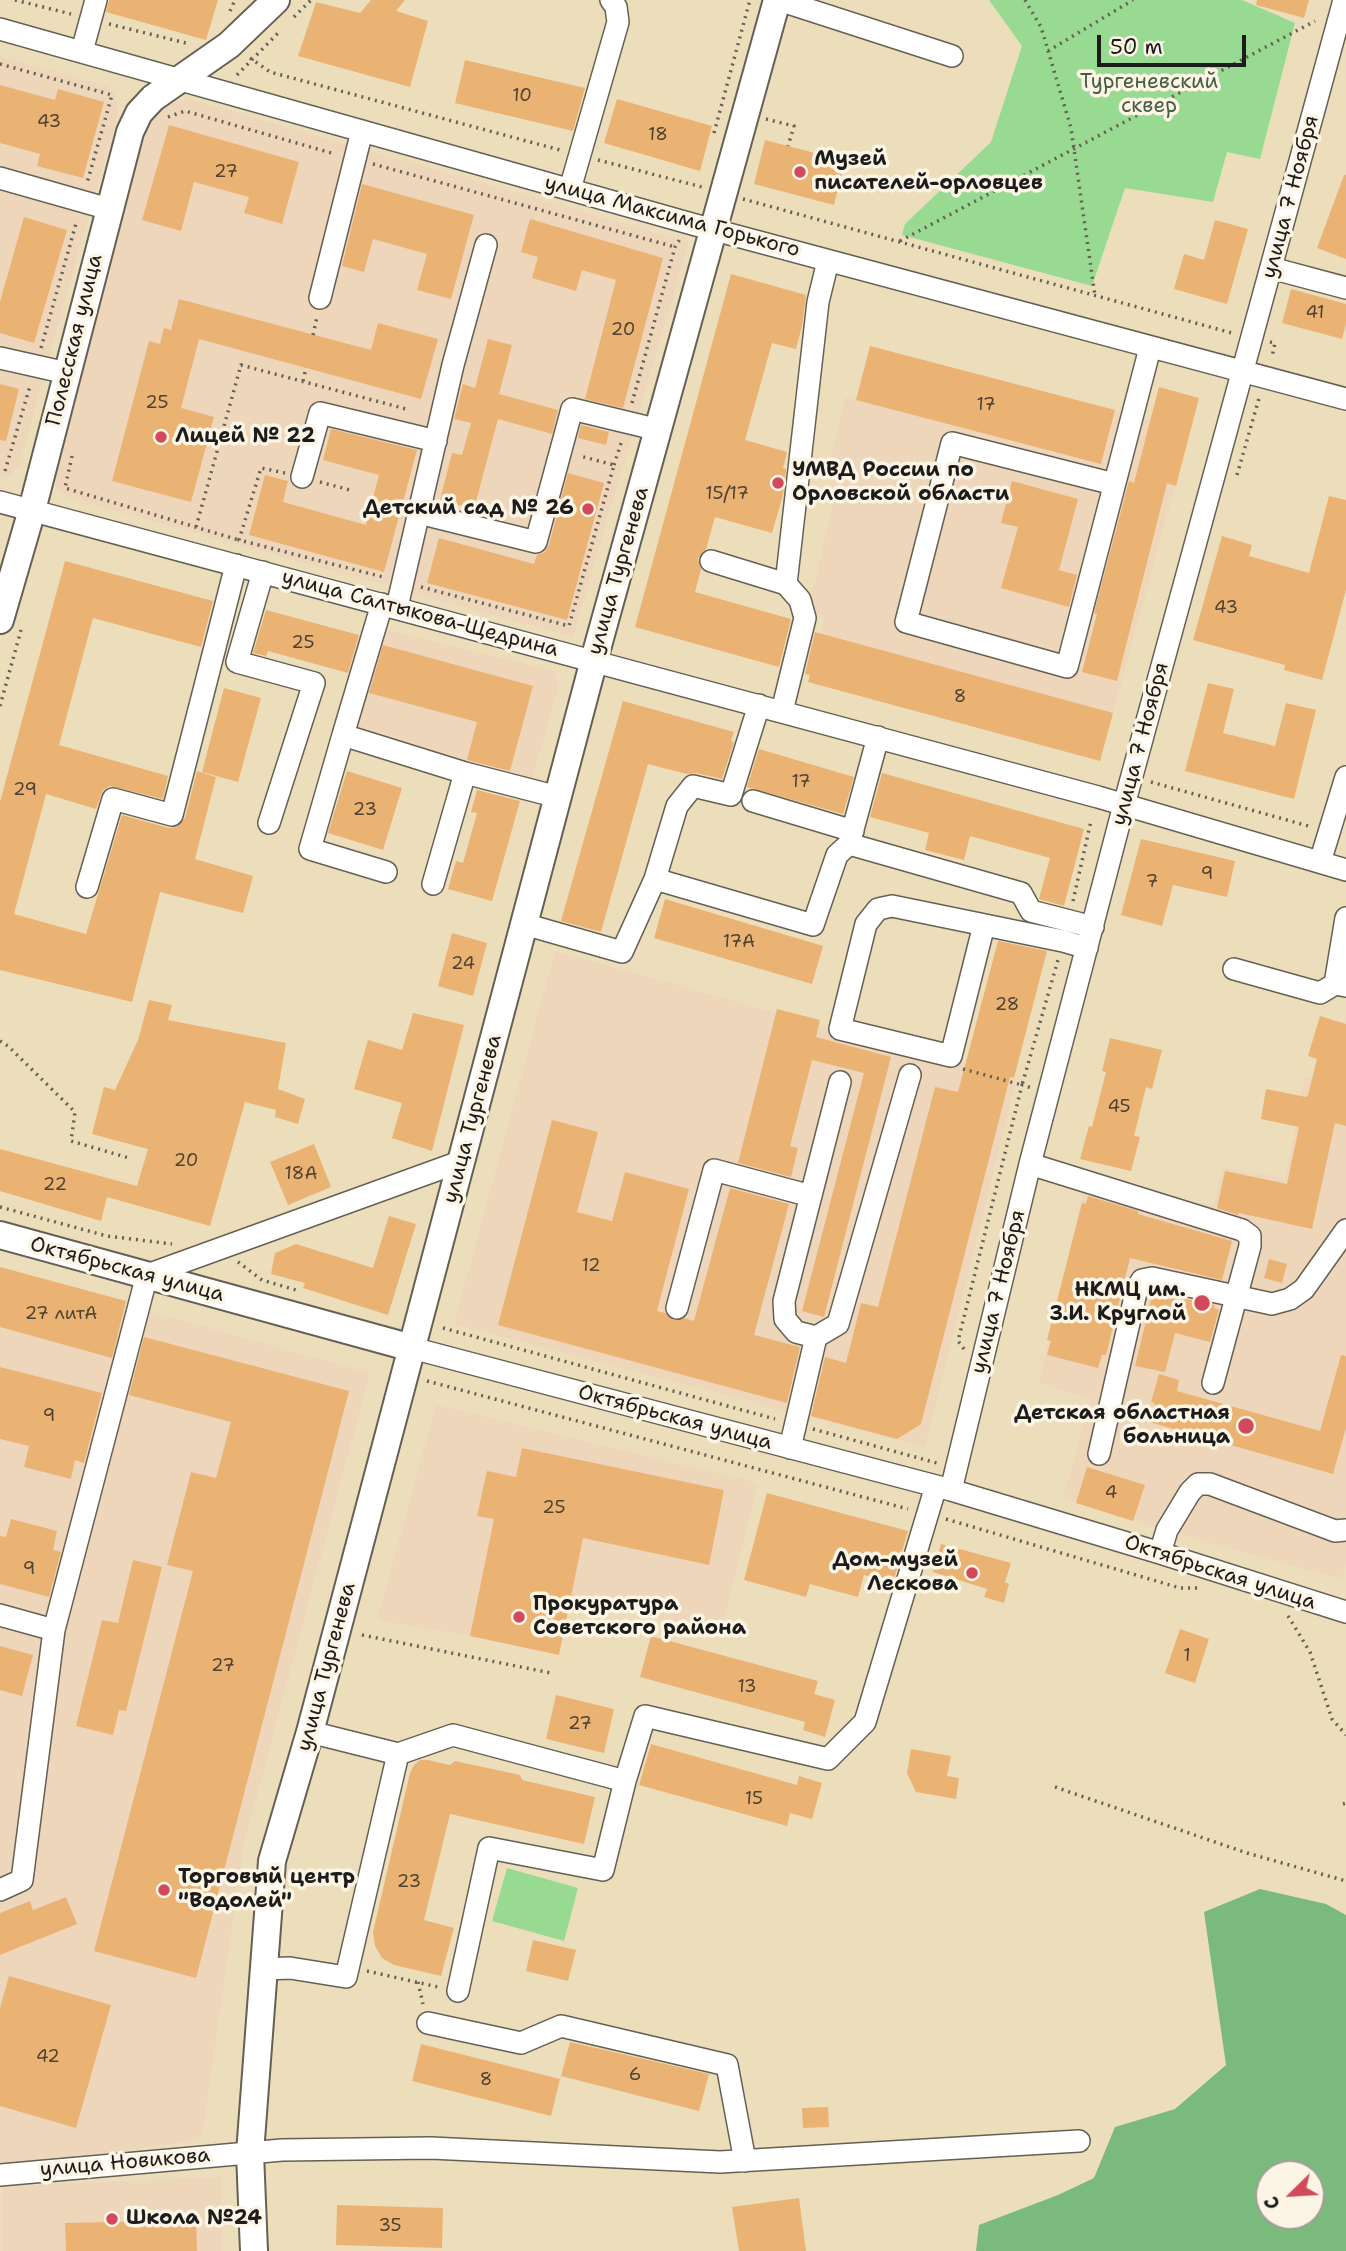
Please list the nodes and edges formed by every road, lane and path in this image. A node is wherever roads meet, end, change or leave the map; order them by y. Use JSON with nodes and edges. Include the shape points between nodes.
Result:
{"nodes":[{"id":1,"x":15,"y":0,"type":"edge"},
{"id":2,"x":311,"y":0,"type":"edge"},
{"id":3,"x":611,"y":0,"type":"edge"},
{"id":4,"x":778,"y":0,"type":"edge"},
{"id":5,"x":1025,"y":0,"type":"edge"},
{"id":6,"x":1133,"y":0,"type":"edge"},
{"id":7,"x":93,"y":10,"type":"edge"},
{"id":8,"x":284,"y":10,"type":"edge"},
{"id":9,"x":1343,"y":14,"type":"edge"},
{"id":10,"x":1315,"y":20,"type":"dead end"},
{"id":11,"x":0,"y":29,"type":"edge"},
{"id":12,"x":281,"y":29,"type":"dead end"},
{"id":13,"x":229,"y":45,"type":"junction"},
{"id":14,"x":82,"y":51,"type":"junction"},
{"id":15,"x":1048,"y":51,"type":"junction"},
{"id":16,"x":952,"y":56,"type":"dead end"},
{"id":17,"x":252,"y":59,"type":"junction"},
{"id":18,"x":0,"y":64,"type":"edge"},
{"id":19,"x":179,"y":78,"type":"junction"},
{"id":20,"x":222,"y":91,"type":"junction"},
{"id":21,"x":202,"y":116,"type":"junction"},
{"id":22,"x":764,"y":118,"type":"dead end"},
{"id":23,"x":161,"y":126,"type":"dead end"},
{"id":24,"x":362,"y":131,"type":"junction"},
{"id":25,"x":788,"y":146,"type":"dead end"},
{"id":26,"x":1073,"y":149,"type":"junction"},
{"id":27,"x":579,"y":155,"type":"junction"},
{"id":28,"x":354,"y":159,"type":"junction"},
{"id":29,"x":0,"y":178,"type":"edge"},
{"id":30,"x":570,"y":189,"type":"junction"},
{"id":31,"x":724,"y":193,"type":"junction"},
{"id":32,"x":82,"y":201,"type":"junction"},
{"id":33,"x":109,"y":209,"type":"junction"},
{"id":34,"x":704,"y":227,"type":"junction"},
{"id":35,"x":898,"y":242,"type":"junction"},
{"id":36,"x":486,"y":245,"type":"dead end"},
{"id":37,"x":675,"y":247,"type":"junction"},
{"id":38,"x":828,"y":261,"type":"junction"},
{"id":39,"x":1271,"y":268,"type":"junction"},
{"id":40,"x":1346,"y":288,"type":"edge"},
{"id":41,"x":1095,"y":296,"type":"junction"},
{"id":42,"x":320,"y":298,"type":"dead end"},
{"id":43,"x":1253,"y":338,"type":"junction"},
{"id":44,"x":1150,"y":348,"type":"junction"},
{"id":45,"x":0,"y":358,"type":"edge"},
{"id":46,"x":36,"y":365,"type":"junction"},
{"id":47,"x":306,"y":368,"type":"dead end"},
{"id":48,"x":1242,"y":372,"type":"junction"},
{"id":49,"x":67,"y":373,"type":"junction"},
{"id":50,"x":1266,"y":378,"type":"junction"},
{"id":51,"x":303,"y":381,"type":"junction"},
{"id":52,"x":1346,"y":399,"type":"edge"},
{"id":53,"x":410,"y":410,"type":"dead end"},
{"id":54,"x":627,"y":422,"type":"junction"},
{"id":55,"x":659,"y":430,"type":"junction"},
{"id":56,"x":436,"y":441,"type":"junction"},
{"id":57,"x":561,"y":451,"type":"junction"},
{"id":58,"x":72,"y":454,"type":"dead end"},
{"id":59,"x":614,"y":465,"type":"junction"},
{"id":60,"x":5,"y":471,"type":"dead end"},
{"id":61,"x":302,"y":477,"type":"junction"},
{"id":62,"x":1114,"y":484,"type":"junction"},
{"id":63,"x":349,"y":490,"type":"dead end"},
{"id":64,"x":0,"y":502,"type":"edge"},
{"id":65,"x":32,"y":510,"type":"junction"},
{"id":66,"x":419,"y":513,"type":"junction"},
{"id":67,"x":196,"y":527,"type":"junction"},
{"id":68,"x":239,"y":540,"type":"junction"},
{"id":69,"x":711,"y":561,"type":"dead end"},
{"id":70,"x":236,"y":565,"type":"junction"},
{"id":71,"x":262,"y":572,"type":"junction"},
{"id":72,"x":402,"y":582,"type":"junction"},
{"id":73,"x":786,"y":584,"type":"junction"},
{"id":74,"x":390,"y":606,"type":"junction"},
{"id":75,"x":0,"y":620,"type":"edge"},
{"id":76,"x":594,"y":660,"type":"junction"},
{"id":77,"x":759,"y":705,"type":"junction"},
{"id":78,"x":782,"y":711,"type":"junction"},
{"id":79,"x":343,"y":735,"type":"junction"},
{"id":80,"x":878,"y":737,"type":"junction"},
{"id":81,"x":465,"y":773,"type":"junction"},
{"id":82,"x":1132,"y":777,"type":"junction"},
{"id":83,"x":1346,"y":777,"type":"edge"},
{"id":84,"x":558,"y":797,"type":"junction"},
{"id":85,"x":753,"y":801,"type":"dead end"},
{"id":86,"x":1124,"y":805,"type":"junction"},
{"id":87,"x":269,"y":823,"type":"dead end"},
{"id":88,"x":1329,"y":831,"type":"junction"},
{"id":89,"x":851,"y":838,"type":"junction"},
{"id":90,"x":1320,"y":862,"type":"junction"},
{"id":91,"x":1346,"y":870,"type":"edge"},
{"id":92,"x":386,"y":872,"type":"dead end"},
{"id":93,"x":655,"y":879,"type":"junction"},
{"id":94,"x":433,"y":884,"type":"dead end"},
{"id":95,"x":87,"y":887,"type":"dead end"},
{"id":96,"x":1346,"y":918,"type":"edge"},
{"id":97,"x":524,"y":924,"type":"junction"},
{"id":98,"x":984,"y":925,"type":"junction"},
{"id":99,"x":1093,"y":926,"type":"junction"},
{"id":100,"x":1087,"y":948,"type":"junction"},
{"id":101,"x":1234,"y":969,"type":"dead end"},
{"id":102,"x":1340,"y":985,"type":"edge"},
{"id":103,"x":0,"y":1041,"type":"edge"},
{"id":104,"x":951,"y":1056,"type":"junction"},
{"id":105,"x":910,"y":1075,"type":"dead end"},
{"id":106,"x":840,"y":1082,"type":"dead end"},
{"id":107,"x":1023,"y":1085,"type":"dead end"},
{"id":108,"x":129,"y":1158,"type":"dead end"},
{"id":109,"x":462,"y":1161,"type":"junction"},
{"id":110,"x":1030,"y":1164,"type":"junction"},
{"id":111,"x":811,"y":1196,"type":"junction"},
{"id":112,"x":1346,"y":1230,"type":"edge"},
{"id":113,"x":0,"y":1235,"type":"edge"},
{"id":114,"x":147,"y":1275,"type":"junction"},
{"id":115,"x":1236,"y":1296,"type":"junction"},
{"id":116,"x":677,"y":1308,"type":"dead end"},
{"id":117,"x":816,"y":1337,"type":"junction"},
{"id":118,"x":412,"y":1349,"type":"junction"},
{"id":119,"x":426,"y":1381,"type":"dead end"},
{"id":120,"x":1213,"y":1383,"type":"dead end"},
{"id":121,"x":790,"y":1448,"type":"junction"},
{"id":122,"x":1098,"y":1454,"type":"dead end"},
{"id":123,"x":944,"y":1488,"type":"junction"},
{"id":124,"x":927,"y":1514,"type":"junction"},
{"id":125,"x":1346,"y":1530,"type":"edge"},
{"id":126,"x":1160,"y":1553,"type":"junction"},
{"id":127,"x":1208,"y":1588,"type":"dead end"},
{"id":128,"x":1346,"y":1612,"type":"edge"},
{"id":129,"x":0,"y":1615,"type":"edge"},
{"id":130,"x":1299,"y":1618,"type":"dead end"},
{"id":131,"x":54,"y":1630,"type":"junction"},
{"id":132,"x":362,"y":1635,"type":"dead end"},
{"id":133,"x":551,"y":1672,"type":"dead end"},
{"id":134,"x":310,"y":1732,"type":"junction"},
{"id":135,"x":1346,"y":1735,"type":"edge"},
{"id":136,"x":398,"y":1754,"type":"junction"},
{"id":137,"x":625,"y":1782,"type":"junction"},
{"id":138,"x":1055,"y":1787,"type":"dead end"},
{"id":139,"x":1346,"y":1881,"type":"edge"},
{"id":140,"x":0,"y":1890,"type":"edge"},
{"id":141,"x":348,"y":1966,"type":"junction"},
{"id":142,"x":263,"y":1969,"type":"junction"},
{"id":143,"x":457,"y":1991,"type":"joint"},
{"id":144,"x":428,"y":2023,"type":"dead end"},
{"id":145,"x":1079,"y":2141,"type":"dead end"},
{"id":146,"x":250,"y":2153,"type":"junction"},
{"id":147,"x":745,"y":2161,"type":"junction"},
{"id":148,"x":0,"y":2175,"type":"edge"},
{"id":149,"x":254,"y":2251,"type":"edge"}],
"edges":[{"from":1,"to":7,"type":"path"},
{"from":2,"to":8,"type":"path"},
{"from":3,"to":27,"type":"street","via":[[618,22]]},
{"from":4,"to":16,"type":"street"},
{"from":4,"to":31,"type":"main road","name":"улица Тургенева"},
{"from":5,"to":15,"type":"path"},
{"from":6,"to":15,"type":"path"},
{"from":7,"to":13,"type":"path","via":[[199,47],[216,38]]},
{"from":7,"to":14,"type":"street"},
{"from":8,"to":13,"type":"main road","name":"Полесская улица"},
{"from":9,"to":39,"type":"street","name":"улица 7 Ноября"},
{"from":10,"to":26,"type":"path"},
{"from":11,"to":14,"type":"street","name":"улица Максима Горького"},
{"from":12,"to":17,"type":"path"},
{"from":13,"to":17,"type":"path"},
{"from":13,"to":19,"type":"main road","name":"Полесская улица"},
{"from":14,"to":19,"type":"street","name":"улица Максима Горького"},
{"from":15,"to":26,"type":"path"},
{"from":17,"to":20,"type":"path"},
{"from":17,"to":27,"type":"path","via":[[270,72]]},
{"from":18,"to":32,"type":"path","via":[[112,95]]},
{"from":19,"to":20,"type":"street","name":"улица Максима Горького"},
{"from":19,"to":33,"type":"main road","name":"Полесская улица","via":[[139,113]]},
{"from":20,"to":21,"type":"path"},
{"from":20,"to":24,"type":"street","name":"улица Максима Горького"},
{"from":21,"to":23,"type":"path","via":[[184,111]]},
{"from":21,"to":28,"type":"path"},
{"from":22,"to":25,"type":"path","via":[[794,126]]},
{"from":24,"to":28,"type":"street"},
{"from":24,"to":30,"type":"street","name":"улица Максима Горького"},
{"from":26,"to":35,"type":"path"},
{"from":26,"to":41,"type":"path"},
{"from":27,"to":30,"type":"street"},
{"from":27,"to":31,"type":"path"},
{"from":28,"to":37,"type":"path"},
{"from":28,"to":42,"type":"street"},
{"from":29,"to":32,"type":"street"},
{"from":30,"to":34,"type":"street","name":"улица Максима Горького"},
{"from":31,"to":34,"type":"main road","name":"улица Тургенева"},
{"from":31,"to":35,"type":"path"},
{"from":32,"to":33,"type":"street"},
{"from":32,"to":46,"type":"path"},
{"from":33,"to":49,"type":"main road","name":"Полесская улица"},
{"from":34,"to":37,"type":"path"},
{"from":34,"to":38,"type":"street","name":"улица Максима Горького"},
{"from":34,"to":55,"type":"main road","name":"улица Тургенева"},
{"from":35,"to":41,"type":"path"},
{"from":36,"to":56,"type":"street"},
{"from":37,"to":54,"type":"path"},
{"from":38,"to":44,"type":"street","name":"улица Максима Горького"},
{"from":38,"to":73,"type":"street","via":[[818,302]]},
{"from":39,"to":40,"type":"street"},
{"from":39,"to":43,"type":"street","name":"улица 7 Ноября"},
{"from":41,"to":43,"type":"path"},
{"from":43,"to":48,"type":"street","name":"улица 7 Ноября"},
{"from":43,"to":50,"type":"path","via":[[1275,343]]},
{"from":44,"to":48,"type":"street","name":"улица Максима Горького"},
{"from":44,"to":62,"type":"street"},
{"from":45,"to":46,"type":"street"},
{"from":46,"to":49,"type":"street"},
{"from":46,"to":60,"type":"path"},
{"from":47,"to":51,"type":"path"},
{"from":48,"to":50,"type":"street","name":"улица Максима Горького"},
{"from":48,"to":82,"type":"street","name":"улица 7 Ноября"},
{"from":49,"to":65,"type":"main road","name":"Полесская улица"},
{"from":50,"to":52,"type":"street","name":"улица Максима Горького"},
{"from":51,"to":53,"type":"path"},
{"from":51,"to":67,"type":"path","via":[[242,365]]},
{"from":54,"to":55,"type":"street"},
{"from":54,"to":57,"type":"street","via":[[572,409]]},
{"from":54,"to":59,"type":"path"},
{"from":55,"to":76,"type":"main road","name":"улица Тургенева"},
{"from":56,"to":61,"type":"street","via":[[320,413]]},
{"from":56,"to":66,"type":"street"},
{"from":57,"to":59,"type":"path"},
{"from":57,"to":66,"type":"street","via":[[536,542]]},
{"from":58,"to":67,"type":"path","via":[[65,488]]},
{"from":59,"to":72,"type":"path","via":[[569,626]]},
{"from":61,"to":63,"type":"path"},
{"from":61,"to":68,"type":"path","via":[[261,468]]},
{"from":62,"to":62,"type":"street","via":[[1067,667],[906,622],[952,443]]},
{"from":64,"to":65,"type":"street","name":"улица Салтыкова-Щедрина"},
{"from":65,"to":70,"type":"street","name":"улица Салтыкова-Щедрина"},
{"from":65,"to":75,"type":"main road","name":"Полесская улица"},
{"from":66,"to":72,"type":"street"},
{"from":67,"to":68,"type":"path"},
{"from":68,"to":72,"type":"path"},
{"from":69,"to":73,"type":"street"},
{"from":70,"to":71,"type":"street","name":"улица Салтыкова-Щедрина"},
{"from":70,"to":95,"type":"street","via":[[173,815],[113,799]]},
{"from":71,"to":74,"type":"street","name":"улица Салтыкова-Щедрина"},
{"from":71,"to":87,"type":"street","via":[[237,662],[314,683]]},
{"from":72,"to":74,"type":"street"},
{"from":73,"to":78,"type":"street","via":[[800,600],[805,618]]},
{"from":74,"to":76,"type":"street","name":"улица Салтыкова-Щедрина"},
{"from":74,"to":79,"type":"street"},
{"from":76,"to":77,"type":"street","name":"улица Салтыкова-Щедрина"},
{"from":76,"to":84,"type":"main road","name":"улица Тургенева"},
{"from":77,"to":78,"type":"street","name":"улица Салтыкова-Щедрина"},
{"from":77,"to":93,"type":"street","via":[[731,795],[693,786],[677,806]]},
{"from":78,"to":80,"type":"street","name":"улица Салтыкова-Щедрина"},
{"from":79,"to":81,"type":"street"},
{"from":79,"to":92,"type":"street","via":[[310,849]]},
{"from":80,"to":86,"type":"street","name":"улица Салтыкова-Щедрина"},
{"from":80,"to":89,"type":"street"},
{"from":81,"to":84,"type":"street"},
{"from":81,"to":94,"type":"street"},
{"from":82,"to":86,"type":"street","name":"улица 7 Ноября"},
{"from":82,"to":88,"type":"path"},
{"from":83,"to":88,"type":"street"},
{"from":84,"to":97,"type":"main road","name":"улица Тургенева"},
{"from":85,"to":89,"type":"street"},
{"from":86,"to":90,"type":"street","name":"улица Салтыкова-Щедрина"},
{"from":86,"to":99,"type":"street","name":"улица 7 Ноября"},
{"from":88,"to":90,"type":"street"},
{"from":89,"to":93,"type":"street","via":[[837,855],[813,925]]},
{"from":89,"to":99,"type":"street","via":[[1021,893],[1031,911]]},
{"from":90,"to":91,"type":"street","name":"улица Салтыкова-Щедрина"},
{"from":93,"to":97,"type":"street","via":[[622,952]]},
{"from":96,"to":102,"type":"street"},
{"from":97,"to":109,"type":"main road","name":"улица Тургенева"},
{"from":98,"to":100,"type":"street"},
{"from":98,"to":104,"type":"street"},
{"from":98,"to":104,"type":"street","via":[[892,906],[878,909],[866,924],[840,1029]]},
{"from":99,"to":100,"type":"street","name":"улица 7 Ноября"},
{"from":100,"to":110,"type":"street","name":"улица 7 Ноября"},
{"from":101,"to":102,"type":"street","via":[[1320,993]]},
{"from":103,"to":108,"type":"path","via":[[75,1112],[71,1141]]},
{"from":104,"to":107,"type":"path","via":[[961,1069]]},
{"from":105,"to":117,"type":"street","via":[[838,1324]]},
{"from":106,"to":111,"type":"street"},
{"from":109,"to":114,"type":"street"},
{"from":109,"to":118,"type":"main road","name":"улица Тургенева"},
{"from":110,"to":115,"type":"street","via":[[1242,1230],[1250,1236],[1250,1246]]},
{"from":110,"to":123,"type":"street","name":"улица 7 Ноября"},
{"from":111,"to":116,"type":"street","via":[[713,1170]]},
{"from":111,"to":117,"type":"street","via":[[784,1301],[785,1319],[796,1332]]},
{"from":112,"to":115,"type":"street","via":[[1304,1289],[1290,1299],[1272,1304]]},
{"from":113,"to":114,"type":"main road","name":"Октябрьская улица"},
{"from":114,"to":118,"type":"main road","name":"Октябрьская улица"},
{"from":114,"to":131,"type":"street"},
{"from":115,"to":120,"type":"street"},
{"from":115,"to":122,"type":"street","via":[[1152,1278],[1142,1280]]},
{"from":117,"to":121,"type":"street"},
{"from":118,"to":121,"type":"street","name":"Октябрьская улица"},
{"from":118,"to":134,"type":"main road","name":"улица Тургенева"},
{"from":119,"to":124,"type":"path"},
{"from":121,"to":123,"type":"street","name":"Октябрьская улица"},
{"from":123,"to":124,"type":"street","name":"улица 7 Ноября"},
{"from":123,"to":126,"type":"street","name":"Октябрьская улица"},
{"from":124,"to":127,"type":"path","via":[[1180,1588]]},
{"from":124,"to":137,"type":"street","name":"улица 7 Ноября","via":[[865,1722],[828,1759],[645,1716]]},
{"from":125,"to":126,"type":"street","via":[[1335,1531],[1210,1484],[1198,1484],[1167,1530]]},
{"from":126,"to":128,"type":"street","name":"Октябрьская улица"},
{"from":129,"to":131,"type":"street"},
{"from":130,"to":135,"type":"path","via":[[1287,1614],[1310,1652],[1332,1719]]},
{"from":131,"to":140,"type":"street","via":[[22,1880]]},
{"from":132,"to":133,"type":"path"},
{"from":134,"to":136,"type":"street"},
{"from":134,"to":142,"type":"main road","name":"улица Тургенева","via":[[272,1861]]},
{"from":136,"to":137,"type":"street","via":[[453,1735]]},
{"from":136,"to":141,"type":"street"},
{"from":137,"to":143,"type":"street","via":[[603,1870],[489,1847]]},
{"from":138,"to":139,"type":"path","via":[[1247,1853]]},
{"from":141,"to":142,"type":"street","via":[[346,1977],[290,1968]]},
{"from":141,"to":143,"type":"path"},
{"from":142,"to":146,"type":"main road","name":"улица Тургенева"},
{"from":144,"to":147,"type":"street","via":[[521,2043],[561,2025],[727,2065]]},
{"from":145,"to":147,"type":"street","name":"улица Новикова"},
{"from":146,"to":147,"type":"street","name":"улица Новикова","via":[[431,2148]]},
{"from":146,"to":148,"type":"street","name":"улица Новикова"},
{"from":146,"to":149,"type":"main road","name":"улица Тургенева"}]}
